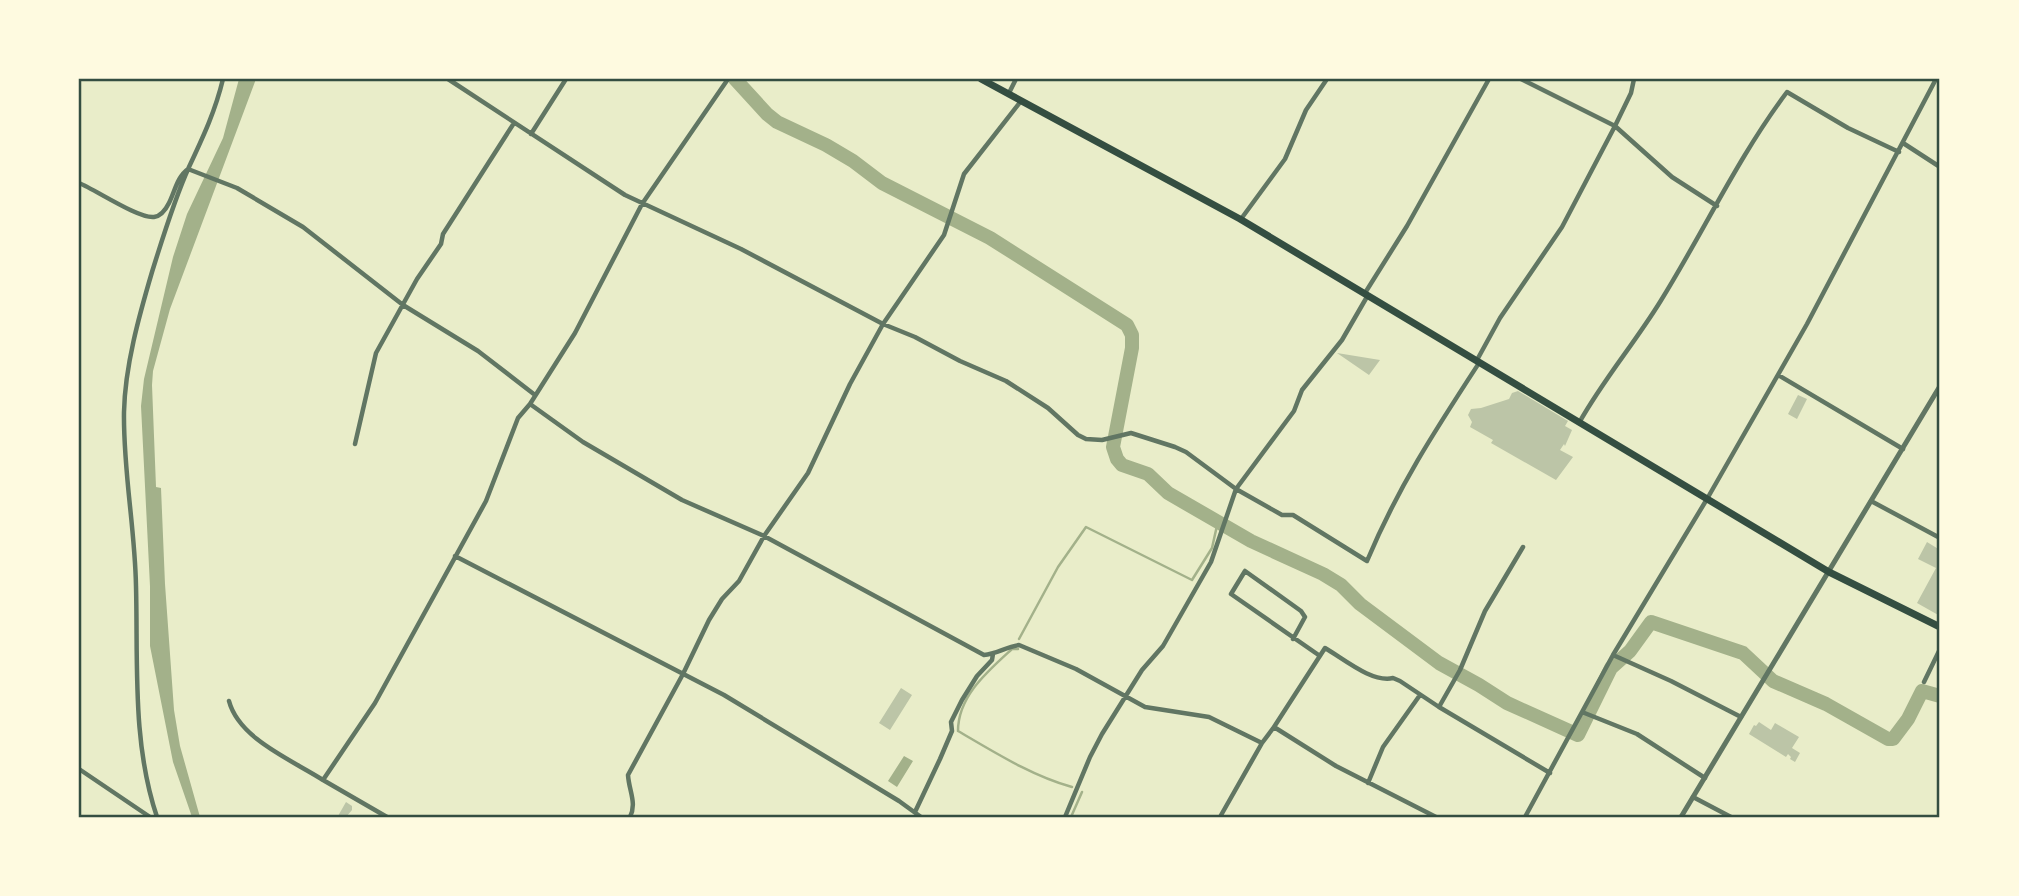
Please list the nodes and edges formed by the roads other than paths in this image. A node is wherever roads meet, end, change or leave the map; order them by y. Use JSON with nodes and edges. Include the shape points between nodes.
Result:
{"nodes":[{"id":1,"x":223,"y":79,"type":"edge"},
{"id":2,"x":448,"y":79,"type":"edge"},
{"id":3,"x":566,"y":79,"type":"edge"},
{"id":4,"x":728,"y":79,"type":"edge"},
{"id":5,"x":981,"y":79,"type":"edge"},
{"id":6,"x":1016,"y":79,"type":"edge"},
{"id":7,"x":1327,"y":79,"type":"edge"},
{"id":8,"x":1489,"y":79,"type":"edge"},
{"id":9,"x":1521,"y":79,"type":"edge"},
{"id":10,"x":1634,"y":79,"type":"edge"},
{"id":11,"x":1936,"y":79,"type":"edge"},
{"id":12,"x":1008,"y":94,"type":"junction"},
{"id":13,"x":1021,"y":101,"type":"junction"},
{"id":14,"x":514,"y":123,"type":"junction"},
{"id":15,"x":1615,"y":126,"type":"junction"},
{"id":16,"x":531,"y":134,"type":"junction"},
{"id":17,"x":1903,"y":143,"type":"junction"},
{"id":18,"x":1899,"y":152,"type":"junction"},
{"id":19,"x":1940,"y":167,"type":"edge"},
{"id":20,"x":191,"y":170,"type":"junction"},
{"id":21,"x":79,"y":183,"type":"edge"},
{"id":22,"x":642,"y":204,"type":"junction"},
{"id":23,"x":1717,"y":206,"type":"junction"},
{"id":24,"x":1240,"y":219,"type":"junction"},
{"id":25,"x":1367,"y":293,"type":"junction"},
{"id":26,"x":403,"y":306,"type":"junction"},
{"id":27,"x":883,"y":324,"type":"junction"},
{"id":28,"x":1478,"y":361,"type":"junction"},
{"id":29,"x":1778,"y":375,"type":"junction"},
{"id":30,"x":1940,"y":386,"type":"edge"},
{"id":31,"x":535,"y":395,"type":"junction"},
{"id":32,"x":530,"y":404,"type":"junction"},
{"id":33,"x":1580,"y":423,"type":"junction"},
{"id":34,"x":355,"y":444,"type":"dead end"},
{"id":35,"x":1903,"y":449,"type":"junction"},
{"id":36,"x":1237,"y":489,"type":"junction"},
{"id":37,"x":1707,"y":499,"type":"junction"},
{"id":38,"x":1871,"y":501,"type":"junction"},
{"id":39,"x":764,"y":536,"type":"junction"},
{"id":40,"x":1940,"y":538,"type":"edge"},
{"id":41,"x":1523,"y":547,"type":"dead end"},
{"id":42,"x":456,"y":556,"type":"junction"},
{"id":43,"x":1829,"y":572,"type":"junction"},
{"id":44,"x":1940,"y":627,"type":"edge"},
{"id":45,"x":1293,"y":639,"type":"junction"},
{"id":46,"x":1940,"y":649,"type":"edge"},
{"id":47,"x":993,"y":654,"type":"junction"},
{"id":48,"x":1613,"y":655,"type":"junction"},
{"id":49,"x":1320,"y":656,"type":"junction"},
{"id":50,"x":683,"y":674,"type":"junction"},
{"id":51,"x":1924,"y":682,"type":"dead end"},
{"id":52,"x":1420,"y":695,"type":"junction"},
{"id":53,"x":1125,"y":696,"type":"junction"},
{"id":54,"x":229,"y":701,"type":"dead end"},
{"id":55,"x":1439,"y":707,"type":"junction"},
{"id":56,"x":1584,"y":713,"type":"junction"},
{"id":57,"x":1742,"y":718,"type":"junction"},
{"id":58,"x":1274,"y":727,"type":"junction"},
{"id":59,"x":1262,"y":743,"type":"junction"},
{"id":60,"x":79,"y":769,"type":"edge"},
{"id":61,"x":1550,"y":773,"type":"junction"},
{"id":62,"x":1705,"y":778,"type":"junction"},
{"id":63,"x":323,"y":780,"type":"junction"},
{"id":64,"x":1368,"y":783,"type":"junction"},
{"id":65,"x":1693,"y":797,"type":"junction"},
{"id":66,"x":915,"y":813,"type":"junction"},
{"id":67,"x":150,"y":817,"type":"edge"},
{"id":68,"x":157,"y":817,"type":"edge"},
{"id":69,"x":387,"y":817,"type":"edge"},
{"id":70,"x":630,"y":817,"type":"edge"},
{"id":71,"x":921,"y":817,"type":"edge"},
{"id":72,"x":1065,"y":817,"type":"edge"},
{"id":73,"x":1220,"y":817,"type":"edge"},
{"id":74,"x":1436,"y":817,"type":"edge"},
{"id":75,"x":1525,"y":817,"type":"edge"},
{"id":76,"x":1681,"y":817,"type":"edge"},
{"id":77,"x":1731,"y":817,"type":"edge"}],
"edges":[{"from":1,"to":20,"type":"street"},
{"from":2,"to":14,"type":"street"},
{"from":3,"to":16,"type":"street"},
{"from":4,"to":22,"type":"street"},
{"from":5,"to":12,"type":"main road"},
{"from":6,"to":12,"type":"street"},
{"from":7,"to":24,"type":"street","via":[[1306,110],[1284,159]]},
{"from":8,"to":25,"type":"street"},
{"from":9,"to":15,"type":"street"},
{"from":10,"to":15,"type":"street"},
{"from":11,"to":17,"type":"street"},
{"from":12,"to":13,"type":"main road"},
{"from":13,"to":24,"type":"main road"},
{"from":13,"to":27,"type":"street","via":[[964,174],[944,235]]},
{"from":14,"to":16,"type":"street"},
{"from":14,"to":26,"type":"street"},
{"from":15,"to":23,"type":"street","via":[[1672,177]]},
{"from":15,"to":28,"type":"street","via":[[1562,227],[1500,317]]},
{"from":16,"to":22,"type":"street"},
{"from":17,"to":18,"type":"street"},
{"from":17,"to":19,"type":"street"},
{"from":18,"to":23,"type":"street","via":[[1787,92],[1763,124]]},
{"from":18,"to":29,"type":"street"},
{"from":20,"to":21,"type":"street","via":[[180,177],[169,204],[154,217],[137,214]]},
{"from":20,"to":26,"type":"street","via":[[229,184],[303,227]]},
{"from":20,"to":68,"type":"street","via":[[152,273],[124,411],[136,585],[139,726]]},
{"from":22,"to":27,"type":"street","via":[[741,249]]},
{"from":22,"to":31,"type":"street","via":[[591,306]]},
{"from":23,"to":33,"type":"street"},
{"from":24,"to":25,"type":"main road"},
{"from":25,"to":28,"type":"main road"},
{"from":25,"to":36,"type":"street","via":[[1342,340],[1302,390],[1294,411]]},
{"from":26,"to":31,"type":"street","via":[[478,351]]},
{"from":26,"to":34,"type":"street","via":[[376,354]]},
{"from":27,"to":36,"type":"street","via":[[1025,392],[1086,439],[1139,435],[1186,452]]},
{"from":27,"to":39,"type":"street","via":[[808,473]]},
{"from":28,"to":33,"type":"main road"},
{"from":28,"to":36,"type":"street","via":[[1395,498],[1367,561],[1293,515],[1282,515]]},
{"from":29,"to":35,"type":"street"},
{"from":29,"to":37,"type":"street"},
{"from":30,"to":35,"type":"street"},
{"from":31,"to":32,"type":"street"},
{"from":32,"to":39,"type":"street","via":[[583,442],[682,499]]},
{"from":32,"to":42,"type":"street","via":[[518,418],[486,501]]},
{"from":33,"to":37,"type":"main road"},
{"from":35,"to":38,"type":"street"},
{"from":36,"to":53,"type":"street","via":[[1218,547],[1163,646]]},
{"from":37,"to":43,"type":"main road"},
{"from":37,"to":48,"type":"street"},
{"from":38,"to":40,"type":"street"},
{"from":38,"to":43,"type":"street"},
{"from":39,"to":47,"type":"street","via":[[984,655]]},
{"from":39,"to":50,"type":"street","via":[[709,620]]},
{"from":41,"to":55,"type":"street","via":[[1485,611]]},
{"from":42,"to":50,"type":"street"},
{"from":42,"to":63,"type":"street","via":[[375,703]]},
{"from":43,"to":44,"type":"main road"},
{"from":43,"to":57,"type":"street"},
{"from":45,"to":45,"type":"street","via":[[1305,617],[1301,611],[1245,571],[1231,594]]},
{"from":45,"to":49,"type":"street"},
{"from":46,"to":51,"type":"street"},
{"from":47,"to":53,"type":"street","via":[[1018,645],[1076,668]]},
{"from":47,"to":66,"type":"street","via":[[951,722],[952,730]]},
{"from":48,"to":56,"type":"street"},
{"from":48,"to":57,"type":"street"},
{"from":49,"to":52,"type":"street","via":[[1325,648],[1374,676],[1394,678]]},
{"from":49,"to":58,"type":"street"},
{"from":50,"to":66,"type":"street","via":[[766,719]]},
{"from":50,"to":70,"type":"street","via":[[628,775],[634,803]]},
{"from":52,"to":55,"type":"street"},
{"from":52,"to":64,"type":"street","via":[[1383,747]]},
{"from":53,"to":59,"type":"street","via":[[1158,711],[1209,717]]},
{"from":53,"to":72,"type":"street","via":[[1090,757]]},
{"from":54,"to":63,"type":"street","via":[[246,732]]},
{"from":55,"to":61,"type":"street"},
{"from":56,"to":61,"type":"street"},
{"from":56,"to":62,"type":"street","via":[[1649,740]]},
{"from":57,"to":62,"type":"street"},
{"from":58,"to":59,"type":"street"},
{"from":58,"to":64,"type":"street"},
{"from":59,"to":73,"type":"street"},
{"from":60,"to":67,"type":"street"},
{"from":61,"to":75,"type":"street"},
{"from":62,"to":65,"type":"street"},
{"from":63,"to":69,"type":"street"},
{"from":64,"to":74,"type":"street"},
{"from":65,"to":76,"type":"street"},
{"from":65,"to":77,"type":"street"},
{"from":66,"to":71,"type":"street"}]}
